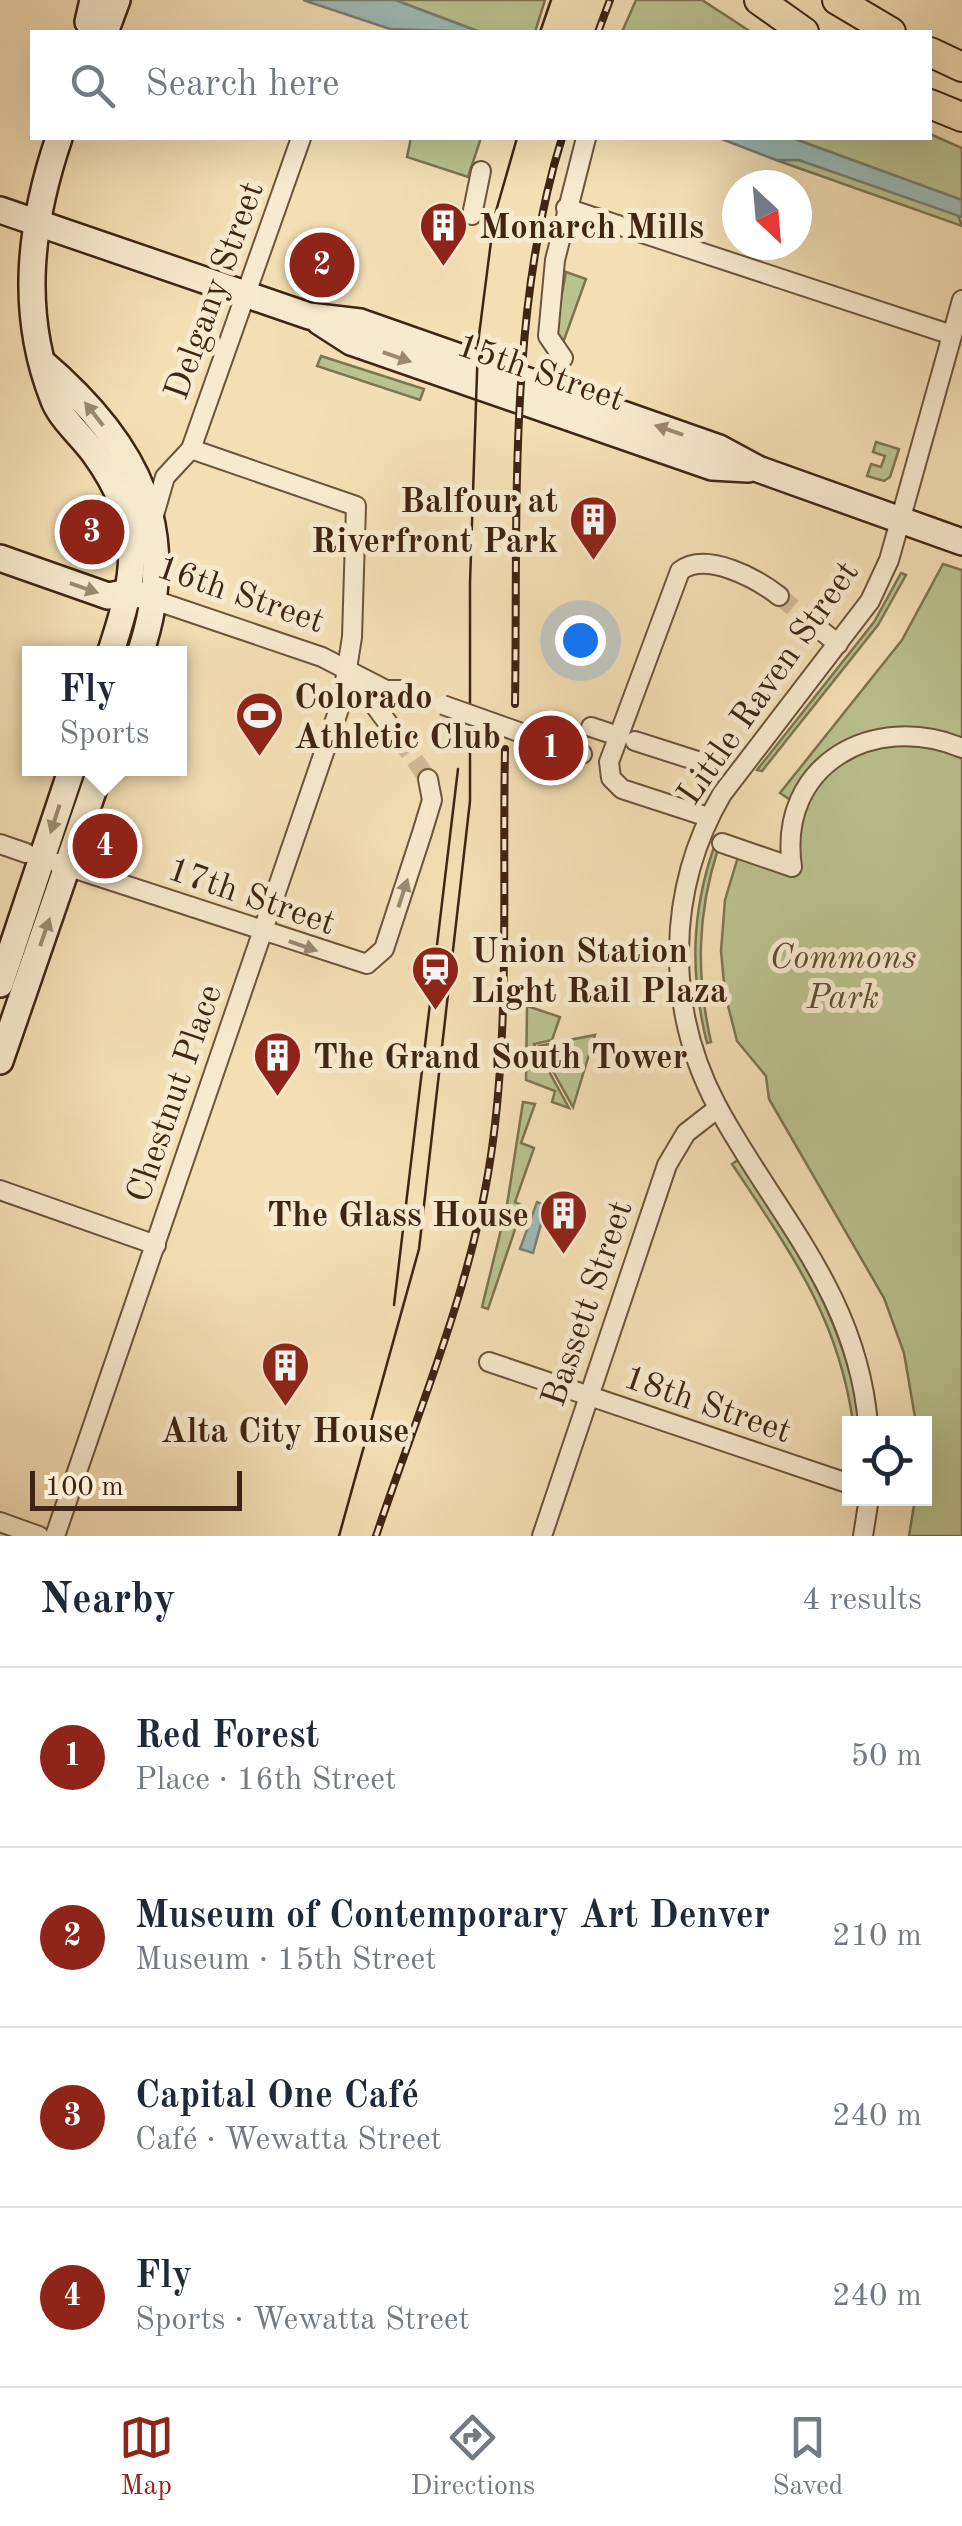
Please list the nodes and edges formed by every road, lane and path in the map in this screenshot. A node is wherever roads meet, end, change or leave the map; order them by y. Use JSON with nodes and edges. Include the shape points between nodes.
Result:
{"nodes":[{"id":1,"x":93,"y":0,"type":"edge"},
{"id":2,"x":118,"y":0,"type":"edge"},
{"id":3,"x":758,"y":0,"type":"edge"},
{"id":4,"x":851,"y":12,"type":"edge"},
{"id":5,"x":93,"y":30,"type":"edge"},
{"id":6,"x":98,"y":30,"type":"edge"},
{"id":7,"x":801,"y":30,"type":"edge"},
{"id":8,"x":887,"y":30,"type":"edge"},
{"id":9,"x":932,"y":53,"type":"edge"},
{"id":10,"x":962,"y":67,"type":"edge"},
{"id":11,"x":932,"y":105,"type":"edge"},
{"id":12,"x":962,"y":118,"type":"edge"},
{"id":13,"x":58,"y":140,"type":"edge"},
{"id":14,"x":301,"y":140,"type":"edge"},
{"id":15,"x":585,"y":140,"type":"edge"},
{"id":16,"x":481,"y":171,"type":"dead end"},
{"id":17,"x":566,"y":208,"type":"junction"},
{"id":18,"x":0,"y":210,"type":"edge"},
{"id":19,"x":472,"y":215,"type":"dead end"},
{"id":20,"x":34,"y":222,"type":"junction"},
{"id":21,"x":246,"y":294,"type":"junction"},
{"id":22,"x":962,"y":300,"type":"edge"},
{"id":23,"x":952,"y":335,"type":"junction"},
{"id":24,"x":563,"y":358,"type":"dead end"},
{"id":25,"x":42,"y":362,"type":"junction"},
{"id":26,"x":186,"y":455,"type":"junction"},
{"id":27,"x":125,"y":457,"type":"junction"},
{"id":28,"x":900,"y":520,"type":"junction"},
{"id":29,"x":154,"y":527,"type":"junction"},
{"id":30,"x":962,"y":542,"type":"edge"},
{"id":31,"x":0,"y":558,"type":"edge"},
{"id":32,"x":128,"y":592,"type":"junction"},
{"id":33,"x":779,"y":596,"type":"tunnel mouth"},
{"id":34,"x":154,"y":600,"type":"junction"},
{"id":35,"x":808,"y":619,"type":"tunnel mouth"},
{"id":36,"x":838,"y":644,"type":"junction"},
{"id":37,"x":112,"y":646,"type":"edge"},
{"id":38,"x":142,"y":646,"type":"edge"},
{"id":39,"x":348,"y":670,"type":"junction"},
{"id":40,"x":400,"y":690,"type":"dead end"},
{"id":41,"x":443,"y":705,"type":"dead end"},
{"id":42,"x":532,"y":736,"type":"dead end"},
{"id":43,"x":399,"y":738,"type":"tunnel mouth"},
{"id":44,"x":635,"y":741,"type":"dead end"},
{"id":45,"x":962,"y":748,"type":"edge"},
{"id":46,"x":710,"y":765,"type":"dead end"},
{"id":47,"x":69,"y":776,"type":"edge"},
{"id":48,"x":97,"y":776,"type":"edge"},
{"id":49,"x":430,"y":786,"type":"dead end"},
{"id":50,"x":708,"y":818,"type":"junction"},
{"id":51,"x":722,"y":842,"type":"dead end"},
{"id":52,"x":0,"y":844,"type":"edge"},
{"id":53,"x":34,"y":855,"type":"junction"},
{"id":54,"x":67,"y":866,"type":"junction"},
{"id":55,"x":262,"y":932,"type":"junction"},
{"id":56,"x":0,"y":984,"type":"edge"},
{"id":57,"x":0,"y":1061,"type":"edge"},
{"id":58,"x":718,"y":1108,"type":"junction"},
{"id":59,"x":0,"y":1190,"type":"edge"},
{"id":60,"x":156,"y":1246,"type":"junction"},
{"id":61,"x":489,"y":1362,"type":"dead end"},
{"id":62,"x":589,"y":1396,"type":"junction"},
{"id":63,"x":867,"y":1416,"type":"edge"},
{"id":64,"x":842,"y":1481,"type":"edge"},
{"id":65,"x":868,"y":1506,"type":"edge"},
{"id":66,"x":0,"y":1522,"type":"edge"},
{"id":67,"x":39,"y":1536,"type":"edge"},
{"id":68,"x":55,"y":1536,"type":"edge"},
{"id":69,"x":542,"y":1536,"type":"edge"},
{"id":70,"x":863,"y":1536,"type":"edge"}],
"edges":[{"from":1,"to":5,"type":"street"},
{"from":2,"to":6,"type":"street","via":[[107,26]]},
{"from":3,"to":7,"type":"main road"},
{"from":4,"to":8,"type":"main road"},
{"from":9,"to":10,"type":"main road"},
{"from":11,"to":12,"type":"main road"},
{"from":13,"to":20,"type":"street"},
{"from":14,"to":21,"type":"street","name":"Delgany Street"},
{"from":15,"to":17,"type":"street"},
{"from":16,"to":19,"type":"street"},
{"from":17,"to":23,"type":"street"},
{"from":17,"to":24,"type":"street","via":[[548,336]]},
{"from":18,"to":20,"type":"street","name":"15th Street"},
{"from":20,"to":21,"type":"street","name":"15th Street"},
{"from":20,"to":25,"type":"street","via":[[32,313]]},
{"from":21,"to":26,"type":"street","name":"Delgany Street"},
{"from":21,"to":28,"type":"street","name":"15th Street","via":[[309,316],[351,342],[712,467],[758,469]]},
{"from":22,"to":23,"type":"street","name":"Little Raven Street"},
{"from":23,"to":28,"type":"street","name":"Little Raven Street"},
{"from":27,"to":25,"type":"street","one_way":true,"via":[[75,390]]},
{"from":25,"to":32,"type":"street","via":[[54,402],[110,476],[128,517],[134,562]]},
{"from":26,"to":27,"type":"street","via":[[165,469],[148,470]]},
{"from":26,"to":29,"type":"street","name":"Delgany Street","via":[[160,487]]},
{"from":26,"to":39,"type":"street","name":"Chestnut Place","via":[[356,506]]},
{"from":27,"to":29,"type":"street"},
{"from":28,"to":30,"type":"street","name":"15th Street"},
{"from":28,"to":36,"type":"street","name":"Little Raven Street","via":[[870,601]]},
{"from":29,"to":34,"type":"street"},
{"from":31,"to":32,"type":"street","name":"16th Street","one_way":true,"via":[[108,596]]},
{"from":32,"to":34,"type":"street","name":"16th Street"},
{"from":32,"to":37,"type":"street"},
{"from":33,"to":50,"type":"street","via":[[758,580],[706,563],[680,571],[609,762],[612,778],[630,793]]},
{"from":34,"to":38,"type":"street"},
{"from":34,"to":39,"type":"street","name":"16th Street"},
{"from":35,"to":36,"type":"street"},
{"from":36,"to":50,"type":"street","name":"Little Raven Street","via":[[748,756]]},
{"from":39,"to":40,"type":"street","name":"16th Street","via":[[386,690]]},
{"from":39,"to":43,"type":"street"},
{"from":39,"to":55,"type":"street","name":"Chestnut Place"},
{"from":41,"to":42,"type":"street","bridge":true},
{"from":44,"to":46,"type":"street"},
{"from":45,"to":51,"type":"street","via":[[907,735],[845,751],[800,797],[790,834],[792,867]]},
{"from":47,"to":53,"type":"street","one_way":true},
{"from":48,"to":54,"type":"street"},
{"from":55,"to":49,"type":"street","name":"17th Street","one_way":true,"via":[[357,964],[373,962],[382,953]]},
{"from":50,"to":58,"type":"street","name":"Little Raven Street","via":[[682,902],[678,970],[686,1023]]},
{"from":52,"to":53,"type":"street","name":"17th Street"},
{"from":53,"to":54,"type":"street","name":"17th Street"},
{"from":53,"to":56,"type":"street"},
{"from":54,"to":55,"type":"street","name":"17th Street"},
{"from":57,"to":54,"type":"street","one_way":true},
{"from":55,"to":60,"type":"street","name":"Chestnut Place"},
{"from":58,"to":62,"type":"street","name":"Bassett Street","via":[[686,1133],[670,1158]]},
{"from":58,"to":63,"type":"street","name":"Little Raven Street","via":[[839,1305],[858,1359]]},
{"from":59,"to":60,"type":"street"},
{"from":60,"to":68,"type":"street","name":"Chestnut Place"},
{"from":61,"to":62,"type":"street","name":"18th Street"},
{"from":62,"to":64,"type":"street","name":"18th Street"},
{"from":62,"to":69,"type":"street","name":"Bassett Street"},
{"from":65,"to":70,"type":"street"},
{"from":66,"to":67,"type":"street"}]}
